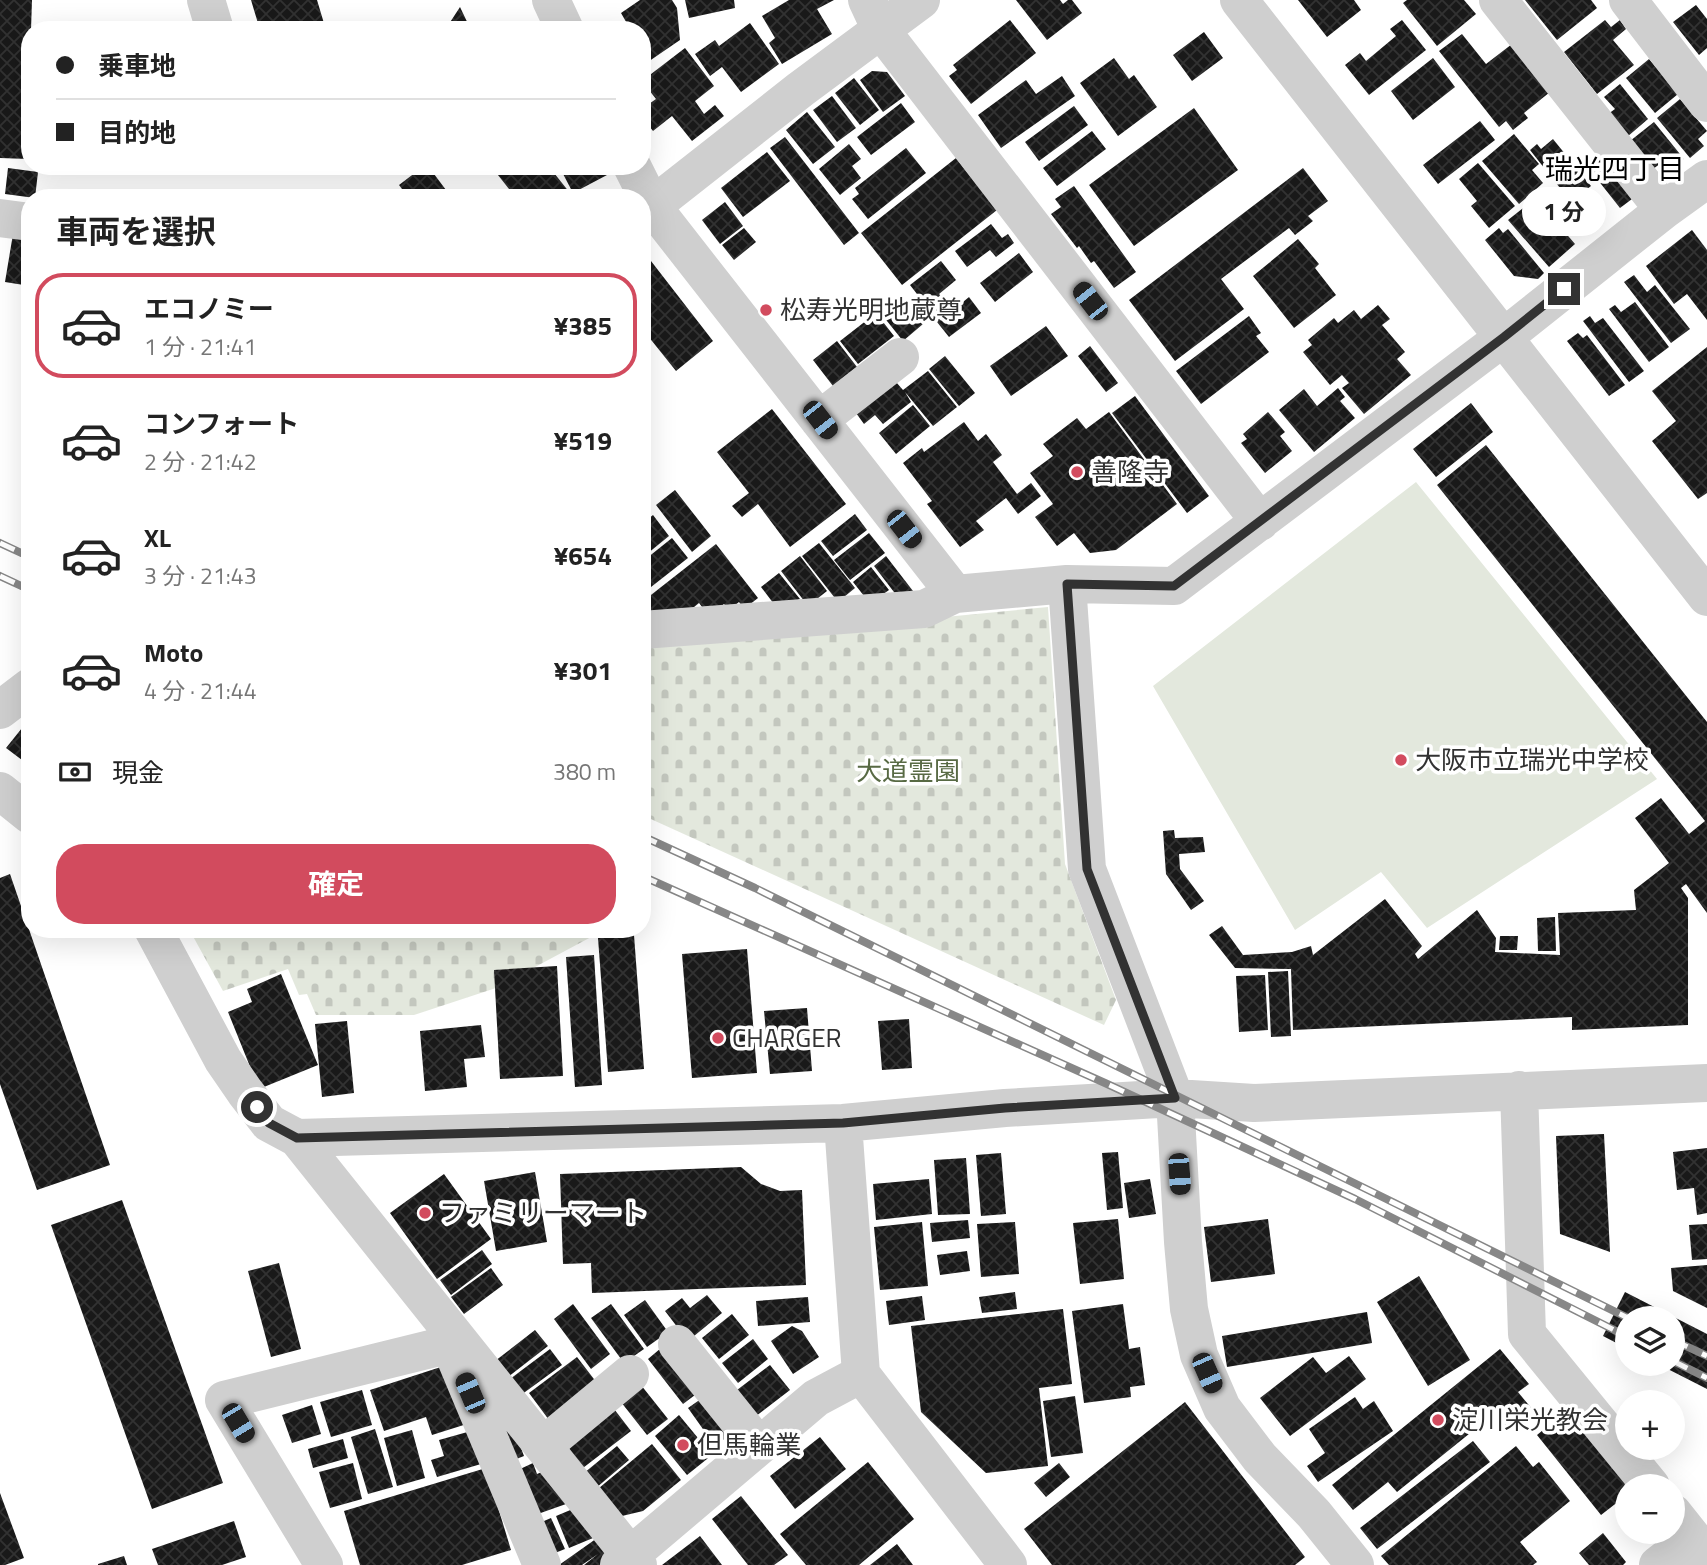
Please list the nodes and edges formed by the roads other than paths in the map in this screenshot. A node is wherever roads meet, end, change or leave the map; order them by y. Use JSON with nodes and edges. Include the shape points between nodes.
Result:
{"nodes":[{"id":1,"x":206,"y":0,"type":"edge"},
{"id":2,"x":551,"y":0,"type":"edge"},
{"id":3,"x":921,"y":0,"type":"edge"},
{"id":4,"x":1239,"y":0,"type":"edge"},
{"id":5,"x":1498,"y":0,"type":"edge"},
{"id":6,"x":1645,"y":6,"type":"edge"},
{"id":7,"x":874,"y":15,"type":"edge"},
{"id":8,"x":212,"y":21,"type":"edge"},
{"id":9,"x":561,"y":21,"type":"edge"},
{"id":10,"x":1707,"y":103,"type":"edge"},
{"id":11,"x":1707,"y":179,"type":"edge"},
{"id":12,"x":651,"y":207,"type":"edge"},
{"id":13,"x":1664,"y":210,"type":"junction"},
{"id":14,"x":651,"y":215,"type":"edge"},
{"id":15,"x":0,"y":218,"type":"edge"},
{"id":16,"x":21,"y":221,"type":"edge"},
{"id":17,"x":1504,"y":337,"type":"junction"},
{"id":18,"x":900,"y":357,"type":"dead end"},
{"id":19,"x":820,"y":420,"type":"junction"},
{"id":20,"x":1260,"y":522,"type":"junction"},
{"id":21,"x":1067,"y":584,"type":"junction"},
{"id":22,"x":1705,"y":590,"type":"edge"},
{"id":23,"x":955,"y":594,"type":"junction"},
{"id":24,"x":651,"y":629,"type":"edge"},
{"id":25,"x":21,"y":694,"type":"edge"},
{"id":26,"x":0,"y":710,"type":"edge"},
{"id":27,"x":0,"y":791,"type":"edge"},
{"id":28,"x":21,"y":808,"type":"edge"},
{"id":29,"x":158,"y":938,"type":"edge"},
{"id":30,"x":1707,"y":1083,"type":"edge"},
{"id":31,"x":1520,"y":1090,"type":"junction"},
{"id":32,"x":1175,"y":1098,"type":"junction"},
{"id":33,"x":843,"y":1123,"type":"junction"},
{"id":34,"x":297,"y":1138,"type":"junction"},
{"id":35,"x":454,"y":1343,"type":"junction"},
{"id":36,"x":677,"y":1344,"type":"dead end"},
{"id":37,"x":630,"y":1374,"type":"dead end"},
{"id":38,"x":861,"y":1374,"type":"junction"},
{"id":39,"x":543,"y":1446,"type":"junction"},
{"id":40,"x":759,"y":1446,"type":"junction"},
{"id":41,"x":1641,"y":1474,"type":"edge"},
{"id":42,"x":1691,"y":1536,"type":"edge"},
{"id":43,"x":629,"y":1562,"type":"edge"},
{"id":44,"x":324,"y":1565,"type":"edge"},
{"id":45,"x":542,"y":1565,"type":"edge"},
{"id":46,"x":1008,"y":1565,"type":"edge"},
{"id":47,"x":1356,"y":1565,"type":"edge"},
{"id":48,"x":1658,"y":1565,"type":"edge"}],
"edges":[{"from":1,"to":8,"type":"street"},
{"from":2,"to":9,"type":"street"},
{"from":3,"to":7,"type":"street"},
{"from":4,"to":17,"type":"street"},
{"from":5,"to":13,"type":"street"},
{"from":6,"to":10,"type":"street"},
{"from":7,"to":12,"type":"street","via":[[802,89]]},
{"from":7,"to":20,"type":"street"},
{"from":11,"to":13,"type":"street"},
{"from":13,"to":17,"type":"street"},
{"from":14,"to":19,"type":"street"},
{"from":15,"to":16,"type":"street"},
{"from":17,"to":20,"type":"street"},
{"from":17,"to":22,"type":"street"},
{"from":18,"to":19,"type":"street"},
{"from":19,"to":23,"type":"street"},
{"from":20,"to":21,"type":"street","via":[[1174,586]]},
{"from":21,"to":23,"type":"street"},
{"from":21,"to":32,"type":"street","via":[[1087,869]]},
{"from":23,"to":24,"type":"street","via":[[924,609]]},
{"from":25,"to":26,"type":"street"},
{"from":27,"to":28,"type":"street"},
{"from":29,"to":34,"type":"street","via":[[223,1060],[269,1123]]},
{"from":30,"to":31,"type":"street"},
{"from":31,"to":32,"type":"street","via":[[1254,1103]]},
{"from":31,"to":41,"type":"street","via":[[1527,1334]]},
{"from":32,"to":33,"type":"street"},
{"from":32,"to":47,"type":"street","via":[[1189,1309],[1199,1355],[1222,1408],[1260,1458]]},
{"from":33,"to":34,"type":"street"},
{"from":33,"to":38,"type":"street"},
{"from":34,"to":35,"type":"street"},
{"from":35,"to":39,"type":"street"},
{"from":35,"to":44,"type":"street","via":[[224,1399]]},
{"from":35,"to":45,"type":"street"},
{"from":36,"to":40,"type":"street"},
{"from":37,"to":39,"type":"street"},
{"from":38,"to":40,"type":"street","via":[[816,1398]]},
{"from":38,"to":46,"type":"street"},
{"from":39,"to":43,"type":"street"},
{"from":40,"to":43,"type":"street"},
{"from":42,"to":48,"type":"street"}]}
